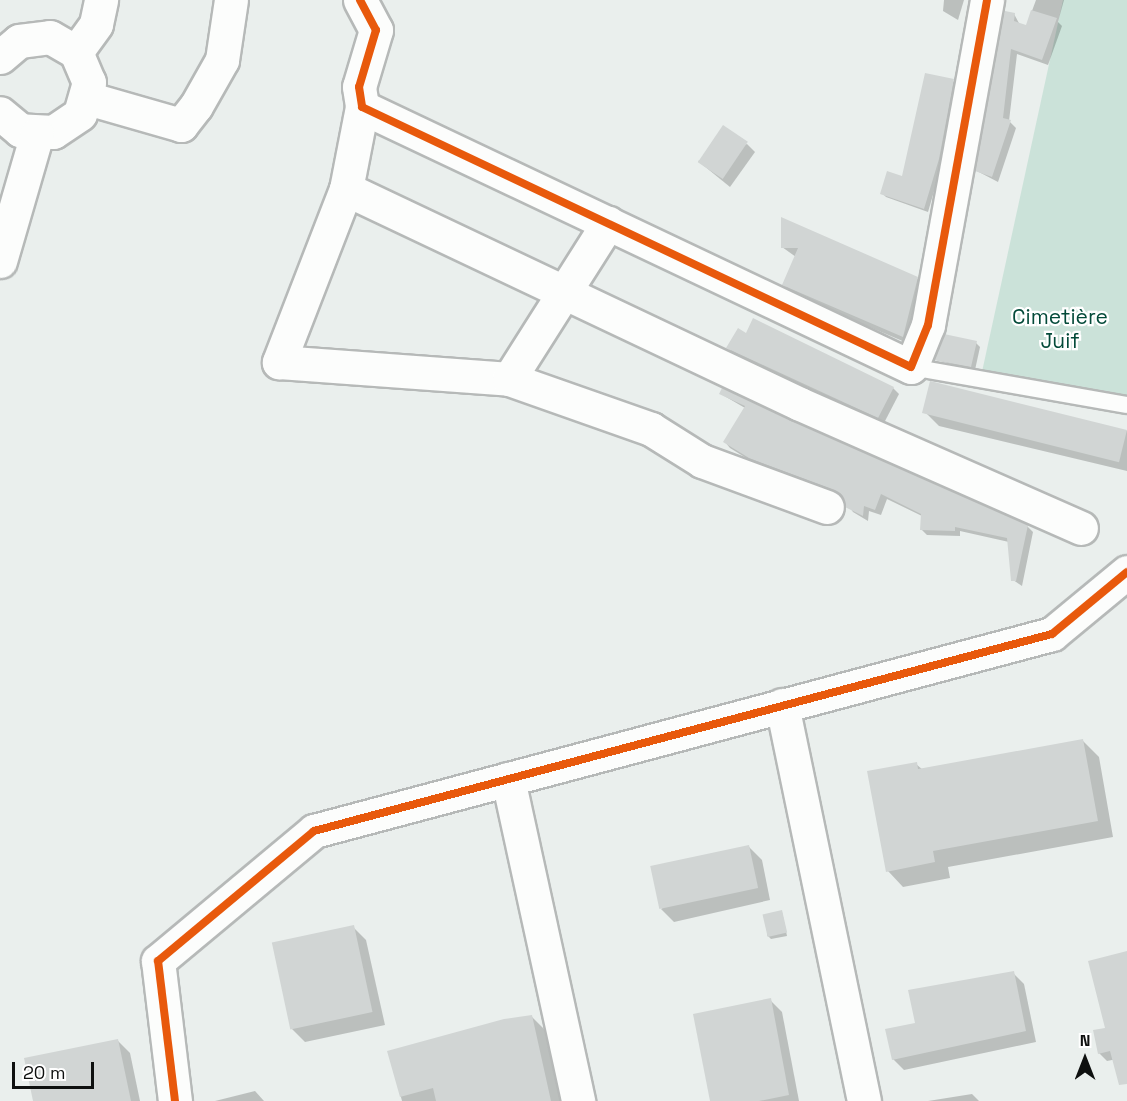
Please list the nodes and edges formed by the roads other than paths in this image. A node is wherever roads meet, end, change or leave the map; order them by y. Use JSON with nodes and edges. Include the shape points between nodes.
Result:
{"nodes":[{"id":1,"x":101,"y":0,"type":"edge"},
{"id":2,"x":231,"y":0,"type":"edge"},
{"id":3,"x":360,"y":0,"type":"edge"},
{"id":4,"x":987,"y":0,"type":"edge"},
{"id":5,"x":76,"y":52,"type":"junction"},
{"id":6,"x":0,"y":57,"type":"edge"},
{"id":7,"x":87,"y":98,"type":"junction"},
{"id":8,"x":362,"y":107,"type":"junction"},
{"id":9,"x":0,"y":113,"type":"edge"},
{"id":10,"x":37,"y":134,"type":"junction"},
{"id":11,"x":346,"y":189,"type":"junction"},
{"id":12,"x":608,"y":223,"type":"junction"},
{"id":13,"x":0,"y":261,"type":"edge"},
{"id":14,"x":564,"y":293,"type":"junction"},
{"id":15,"x":911,"y":367,"type":"junction"},
{"id":16,"x":509,"y":379,"type":"junction"},
{"id":17,"x":1127,"y":405,"type":"edge"},
{"id":18,"x":827,"y":507,"type":"dead end"},
{"id":19,"x":1081,"y":528,"type":"dead end"},
{"id":20,"x":1127,"y":572,"type":"edge"},
{"id":21,"x":782,"y":705,"type":"junction"},
{"id":22,"x":507,"y":779,"type":"junction"},
{"id":23,"x":176,"y":1101,"type":"edge"},
{"id":24,"x":579,"y":1101,"type":"edge"},
{"id":25,"x":864,"y":1101,"type":"edge"}],
"edges":[{"from":1,"to":5,"type":"street","via":[[96,24]]},
{"from":2,"to":7,"type":"street","via":[[222,60],[181,125]]},
{"from":3,"to":8,"type":"street","via":[[376,30],[359,87]]},
{"from":4,"to":15,"type":"street","via":[[928,325]]},
{"from":5,"to":6,"type":"street","via":[[64,43],[34,36],[19,40]]},
{"from":5,"to":7,"type":"street","via":[[88,82]]},
{"from":7,"to":10,"type":"street","via":[[69,124]]},
{"from":8,"to":11,"type":"street"},
{"from":8,"to":12,"type":"street"},
{"from":9,"to":10,"type":"street","via":[[20,130]]},
{"from":10,"to":13,"type":"street"},
{"from":11,"to":14,"type":"street"},
{"from":11,"to":16,"type":"street","via":[[279,362]]},
{"from":12,"to":14,"type":"street"},
{"from":12,"to":15,"type":"street"},
{"from":14,"to":16,"type":"street"},
{"from":14,"to":19,"type":"street","via":[[800,404]]},
{"from":15,"to":17,"type":"lane"},
{"from":16,"to":18,"type":"street","via":[[651,429],[702,461]]},
{"from":20,"to":21,"type":"street","via":[[1052,634]]},
{"from":21,"to":22,"type":"street"},
{"from":21,"to":25,"type":"street"},
{"from":22,"to":23,"type":"street","via":[[314,831],[158,961]]},
{"from":22,"to":24,"type":"street"}]}
